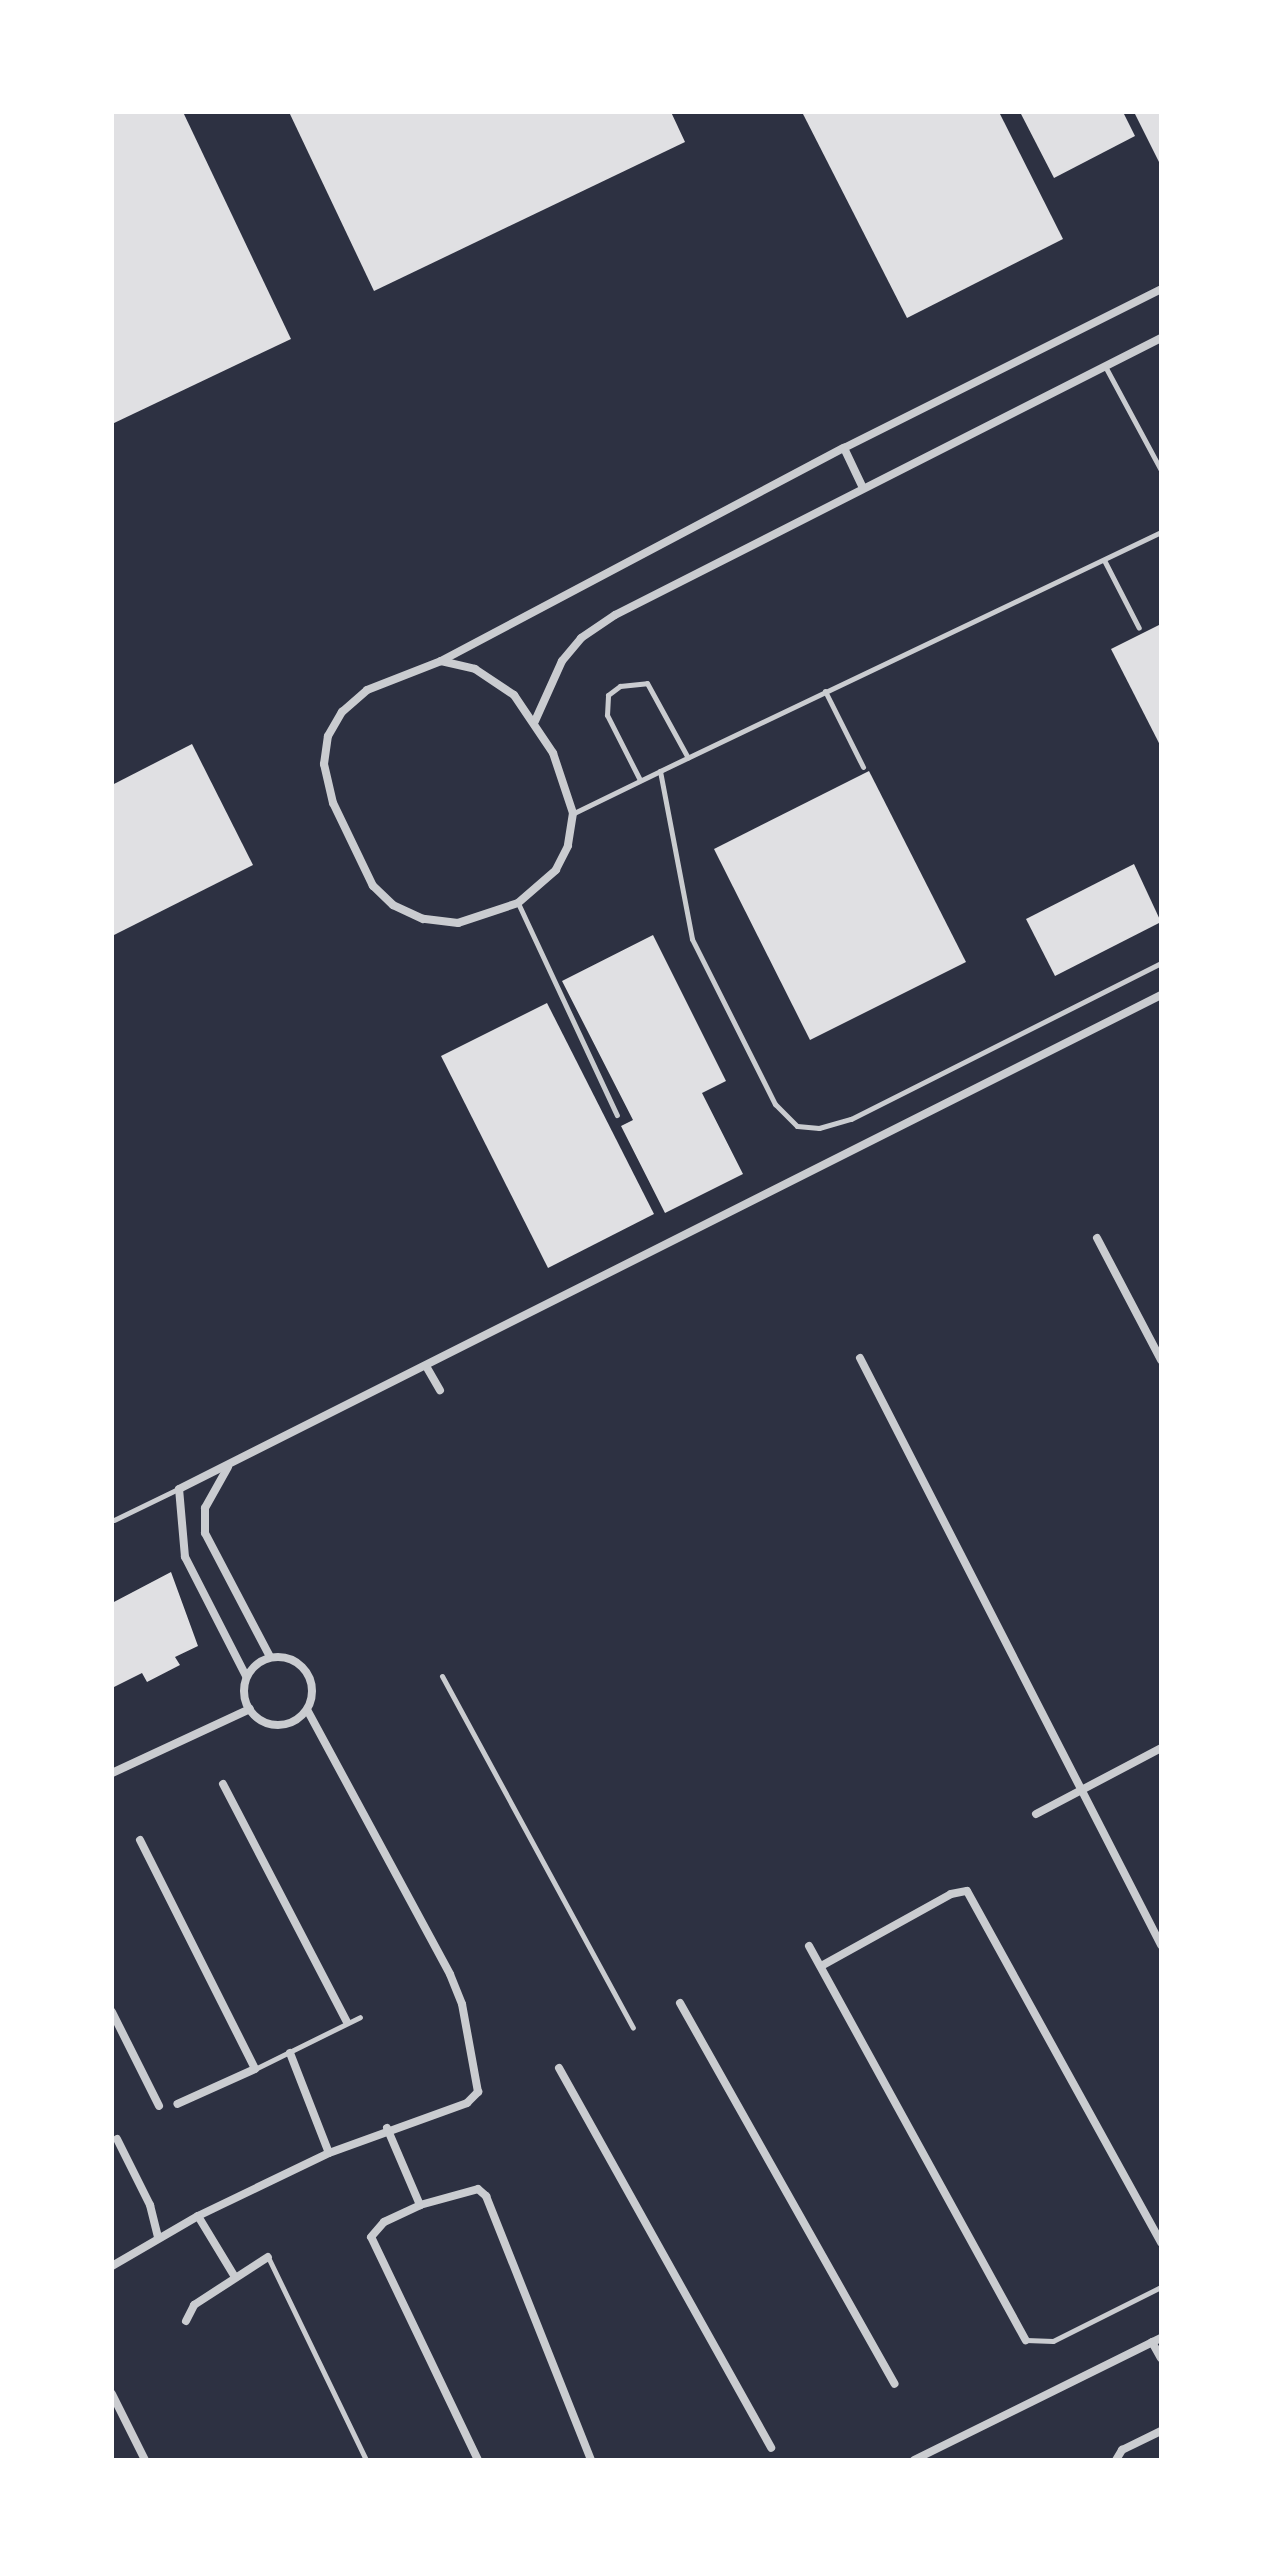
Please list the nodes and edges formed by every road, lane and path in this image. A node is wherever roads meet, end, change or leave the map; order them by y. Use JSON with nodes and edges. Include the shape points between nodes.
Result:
{"nodes":[{"id":1,"x":1161,"y":289,"type":"edge"},
{"id":2,"x":1161,"y":338,"type":"edge"},
{"id":3,"x":1106,"y":368,"type":"junction"},
{"id":4,"x":844,"y":448,"type":"junction"},
{"id":5,"x":1161,"y":470,"type":"edge"},
{"id":6,"x":863,"y":488,"type":"junction"},
{"id":7,"x":1161,"y":532,"type":"edge"},
{"id":8,"x":1104,"y":560,"type":"junction"},
{"id":9,"x":1139,"y":628,"type":"dead end"},
{"id":10,"x":441,"y":661,"type":"junction"},
{"id":11,"x":825,"y":691,"type":"junction"},
{"id":12,"x":535,"y":721,"type":"junction"},
{"id":13,"x":688,"y":758,"type":"junction"},
{"id":14,"x":863,"y":767,"type":"dead end"},
{"id":15,"x":660,"y":771,"type":"junction"},
{"id":16,"x":640,"y":780,"type":"junction"},
{"id":17,"x":573,"y":813,"type":"junction"},
{"id":18,"x":518,"y":903,"type":"junction"},
{"id":19,"x":1161,"y":963,"type":"edge"},
{"id":20,"x":1161,"y":995,"type":"edge"},
{"id":21,"x":617,"y":1115,"type":"dead end"},
{"id":22,"x":1097,"y":1238,"type":"dead end"},
{"id":23,"x":860,"y":1358,"type":"dead end"},
{"id":24,"x":1161,"y":1360,"type":"edge"},
{"id":25,"x":426,"y":1366,"type":"junction"},
{"id":26,"x":440,"y":1390,"type":"dead end"},
{"id":27,"x":229,"y":1467,"type":"junction"},
{"id":28,"x":179,"y":1489,"type":"junction"},
{"id":29,"x":114,"y":1520,"type":"dead end"},
{"id":30,"x":270,"y":1657,"type":"junction"},
{"id":31,"x":246,"y":1676,"type":"junction"},
{"id":32,"x":442,"y":1676,"type":"dead end"},
{"id":33,"x":250,"y":1709,"type":"junction"},
{"id":34,"x":307,"y":1710,"type":"junction"},
{"id":35,"x":1161,"y":1748,"type":"edge"},
{"id":36,"x":112,"y":1773,"type":"edge"},
{"id":37,"x":223,"y":1784,"type":"dead end"},
{"id":38,"x":1083,"y":1788,"type":"junction"},
{"id":39,"x":1036,"y":1814,"type":"dead end"},
{"id":40,"x":140,"y":1840,"type":"dead end"},
{"id":41,"x":1161,"y":1945,"type":"edge"},
{"id":42,"x":809,"y":1946,"type":"dead end"},
{"id":43,"x":823,"y":1965,"type":"junction"},
{"id":44,"x":680,"y":2003,"type":"dead end"},
{"id":45,"x":112,"y":2012,"type":"edge"},
{"id":46,"x":360,"y":2017,"type":"dead end"},
{"id":47,"x":347,"y":2022,"type":"junction"},
{"id":48,"x":633,"y":2028,"type":"dead end"},
{"id":49,"x":290,"y":2053,"type":"junction"},
{"id":50,"x":559,"y":2068,"type":"dead end"},
{"id":51,"x":255,"y":2069,"type":"junction"},
{"id":52,"x":177,"y":2104,"type":"dead end"},
{"id":53,"x":159,"y":2106,"type":"dead end"},
{"id":54,"x":387,"y":2128,"type":"junction"},
{"id":55,"x":117,"y":2139,"type":"dead end"},
{"id":56,"x":329,"y":2153,"type":"junction"},
{"id":57,"x":420,"y":2205,"type":"junction"},
{"id":58,"x":198,"y":2216,"type":"junction"},
{"id":59,"x":158,"y":2238,"type":"junction"},
{"id":60,"x":1161,"y":2243,"type":"edge"},
{"id":61,"x":268,"y":2257,"type":"joint"},
{"id":62,"x":112,"y":2266,"type":"edge"},
{"id":63,"x":235,"y":2277,"type":"junction"},
{"id":64,"x":1161,"y":2287,"type":"edge"},
{"id":65,"x":186,"y":2321,"type":"dead end"},
{"id":66,"x":1026,"y":2340,"type":"joint"},
{"id":67,"x":1157,"y":2340,"type":"edge"},
{"id":68,"x":1161,"y":2358,"type":"edge"},
{"id":69,"x":895,"y":2384,"type":"dead end"},
{"id":70,"x":112,"y":2394,"type":"edge"},
{"id":71,"x":1161,"y":2431,"type":"edge"},
{"id":72,"x":771,"y":2448,"type":"dead end"},
{"id":73,"x":145,"y":2460,"type":"edge"},
{"id":74,"x":366,"y":2460,"type":"edge"},
{"id":75,"x":478,"y":2460,"type":"edge"},
{"id":76,"x":591,"y":2460,"type":"edge"},
{"id":77,"x":914,"y":2460,"type":"edge"},
{"id":78,"x":1116,"y":2460,"type":"edge"}],
"edges":[{"from":1,"to":4,"type":"street"},
{"from":2,"to":3,"type":"street"},
{"from":3,"to":5,"type":"lane"},
{"from":3,"to":6,"type":"street"},
{"from":4,"to":6,"type":"street"},
{"from":4,"to":10,"type":"street"},
{"from":6,"to":12,"type":"street","via":[[615,615],[581,638],[562,661]]},
{"from":7,"to":8,"type":"lane"},
{"from":8,"to":9,"type":"lane"},
{"from":8,"to":11,"type":"lane"},
{"from":10,"to":12,"type":"street","via":[[497,681]]},
{"from":10,"to":18,"type":"street","via":[[367,690],[342,712],[328,736],[324,764],[333,803],[373,886],[393,905],[423,919],[458,923]]},
{"from":11,"to":13,"type":"lane"},
{"from":11,"to":14,"type":"lane"},
{"from":12,"to":17,"type":"street","via":[[568,789]]},
{"from":13,"to":15,"type":"lane"},
{"from":13,"to":16,"type":"lane","via":[[647,683],[620,686],[608,695],[607,715]]},
{"from":15,"to":16,"type":"lane"},
{"from":15,"to":19,"type":"lane","via":[[692,939],[775,1104],[797,1126],[819,1128],[851,1119]]},
{"from":16,"to":17,"type":"lane"},
{"from":17,"to":18,"type":"street","via":[[568,846],[556,870]]},
{"from":18,"to":21,"type":"lane"},
{"from":20,"to":25,"type":"street"},
{"from":22,"to":24,"type":"street"},
{"from":23,"to":38,"type":"street"},
{"from":25,"to":26,"type":"street"},
{"from":25,"to":27,"type":"street"},
{"from":27,"to":28,"type":"street"},
{"from":27,"to":30,"type":"street","via":[[205,1508],[205,1533]]},
{"from":28,"to":29,"type":"lane"},
{"from":28,"to":31,"type":"street","via":[[185,1557]]},
{"from":30,"to":31,"type":"street"},
{"from":30,"to":34,"type":"street","via":[[288,1659],[306,1670],[313,1690]]},
{"from":31,"to":33,"type":"street"},
{"from":32,"to":48,"type":"lane"},
{"from":33,"to":34,"type":"street","via":[[279,1725]]},
{"from":33,"to":36,"type":"street"},
{"from":34,"to":54,"type":"street","via":[[462,2004],[478,2092],[467,2103]]},
{"from":35,"to":38,"type":"street"},
{"from":37,"to":47,"type":"street"},
{"from":38,"to":39,"type":"street"},
{"from":38,"to":41,"type":"street"},
{"from":40,"to":51,"type":"street"},
{"from":42,"to":43,"type":"street"},
{"from":43,"to":60,"type":"street","via":[[951,1894],[967,1891]]},
{"from":43,"to":66,"type":"street"},
{"from":44,"to":69,"type":"street"},
{"from":45,"to":53,"type":"street"},
{"from":46,"to":47,"type":"lane"},
{"from":47,"to":49,"type":"lane"},
{"from":49,"to":51,"type":"lane"},
{"from":49,"to":56,"type":"street"},
{"from":50,"to":72,"type":"street"},
{"from":51,"to":52,"type":"street"},
{"from":54,"to":56,"type":"street"},
{"from":54,"to":57,"type":"street"},
{"from":55,"to":59,"type":"street","via":[[150,2205]]},
{"from":56,"to":58,"type":"street"},
{"from":57,"to":75,"type":"street","via":[[384,2222],[371,2237]]},
{"from":57,"to":76,"type":"street","via":[[471,2189],[483,2191]]},
{"from":58,"to":59,"type":"street"},
{"from":58,"to":63,"type":"street"},
{"from":59,"to":62,"type":"street"},
{"from":61,"to":63,"type":"street"},
{"from":61,"to":74,"type":"lane"},
{"from":63,"to":65,"type":"street","via":[[194,2305]]},
{"from":64,"to":66,"type":"lane","via":[[1053,2341]]},
{"from":67,"to":68,"type":"street"},
{"from":67,"to":77,"type":"street"},
{"from":70,"to":73,"type":"street"},
{"from":71,"to":78,"type":"street","via":[[1122,2450]]}]}
